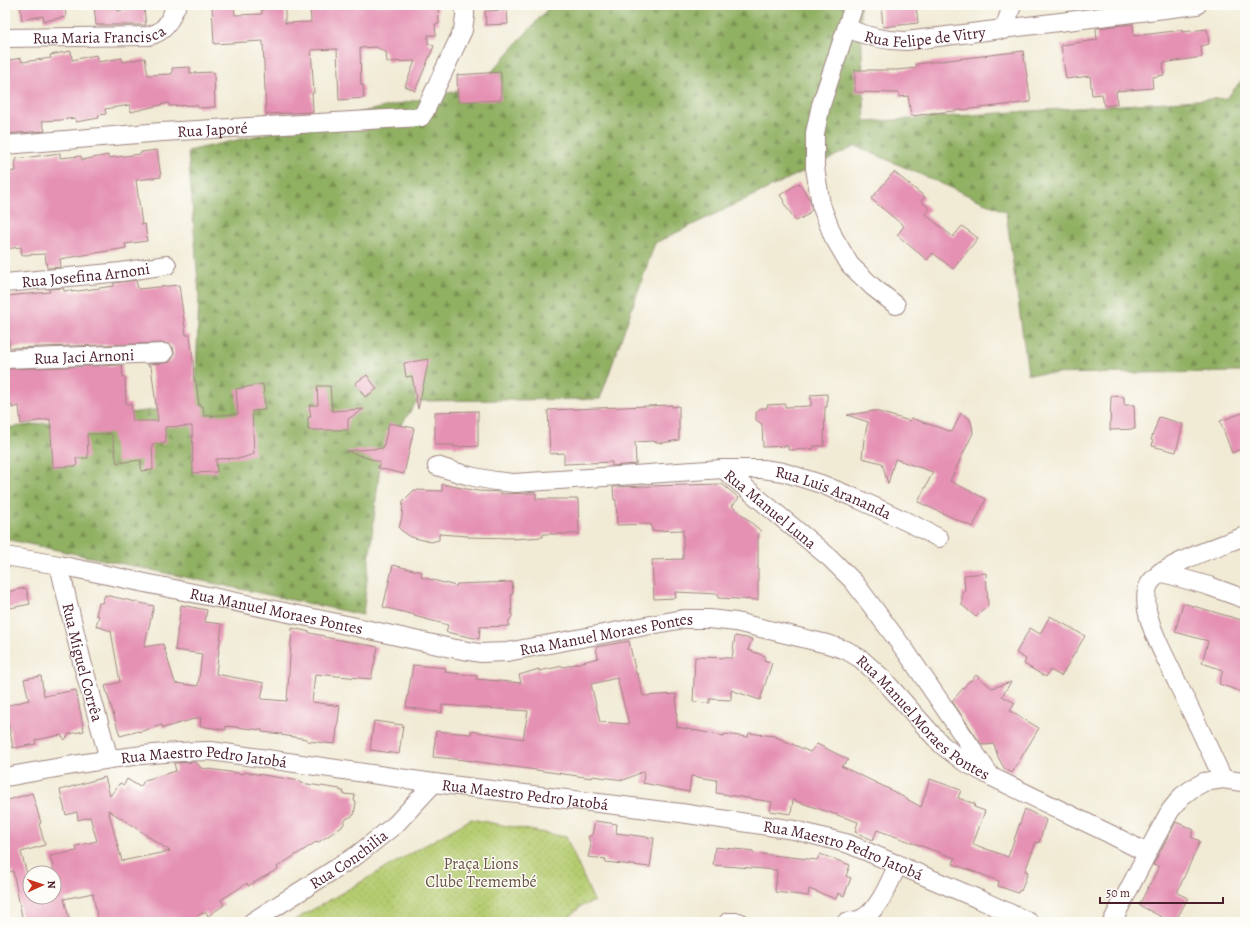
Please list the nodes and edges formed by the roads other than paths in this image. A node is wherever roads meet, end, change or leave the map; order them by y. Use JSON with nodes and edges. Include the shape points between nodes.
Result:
{"nodes":[{"id":1,"x":465,"y":5,"type":"edge"},
{"id":2,"x":854,"y":5,"type":"edge"},
{"id":3,"x":1012,"y":5,"type":"edge"},
{"id":4,"x":1197,"y":5,"type":"edge"},
{"id":5,"x":174,"y":6,"type":"edge"},
{"id":6,"x":847,"y":28,"type":"junction"},
{"id":7,"x":1004,"y":30,"type":"junction"},
{"id":8,"x":5,"y":38,"type":"edge"},
{"id":9,"x":5,"y":145,"type":"edge"},
{"id":10,"x":167,"y":265,"type":"dead end"},
{"id":11,"x":5,"y":283,"type":"edge"},
{"id":12,"x":896,"y":305,"type":"dead end"},
{"id":13,"x":164,"y":353,"type":"dead end"},
{"id":14,"x":5,"y":359,"type":"edge"},
{"id":15,"x":437,"y":466,"type":"dead end"},
{"id":16,"x":723,"y":469,"type":"junction"},
{"id":17,"x":1245,"y":536,"type":"edge"},
{"id":18,"x":939,"y":538,"type":"dead end"},
{"id":19,"x":5,"y":556,"type":"edge"},
{"id":20,"x":59,"y":565,"type":"junction"},
{"id":21,"x":1160,"y":572,"type":"junction"},
{"id":22,"x":1245,"y":599,"type":"edge"},
{"id":23,"x":109,"y":759,"type":"junction"},
{"id":24,"x":5,"y":777,"type":"edge"},
{"id":25,"x":992,"y":777,"type":"junction"},
{"id":26,"x":1223,"y":779,"type":"junction"},
{"id":27,"x":434,"y":783,"type":"junction"},
{"id":28,"x":1245,"y":783,"type":"edge"},
{"id":29,"x":1147,"y":853,"type":"junction"},
{"id":30,"x":898,"y":864,"type":"junction"},
{"id":31,"x":252,"y":922,"type":"edge"},
{"id":32,"x":728,"y":922,"type":"edge"},
{"id":33,"x":739,"y":922,"type":"edge"},
{"id":34,"x":846,"y":922,"type":"edge"},
{"id":35,"x":1029,"y":922,"type":"edge"},
{"id":36,"x":1112,"y":922,"type":"edge"}],
"edges":[{"from":1,"to":9,"type":"street","name":"Rua Japoré","via":[[463,30],[421,117],[162,132]]},
{"from":2,"to":6,"type":"street"},
{"from":3,"to":7,"type":"street","name":"Rua Felipe de Vitry"},
{"from":4,"to":7,"type":"street","name":"Rua Felipe de Vitry"},
{"from":5,"to":8,"type":"street","name":"Rua Maria Francisca","via":[[171,18],[161,32],[148,36]]},
{"from":6,"to":7,"type":"street","name":"Rua Felipe de Vitry","via":[[861,35],[890,41],[922,40]]},
{"from":6,"to":12,"type":"street","via":[[821,105],[815,133],[814,168],[821,205],[833,236],[850,264]]},
{"from":10,"to":11,"type":"street","name":"Rua Josefina Arnoni","via":[[114,273]]},
{"from":13,"to":14,"type":"street","name":"Rua Jaci Arnoni"},
{"from":15,"to":16,"type":"street","name":"Rua Manuel Luna","via":[[476,479],[514,483]]},
{"from":16,"to":18,"type":"street","name":"Rua Luis Arananda","via":[[783,472],[821,484]]},
{"from":16,"to":25,"type":"street","name":"Rua Manuel Luna","via":[[830,558],[854,582],[907,653]]},
{"from":17,"to":21,"type":"street"},
{"from":19,"to":20,"type":"street","name":"Rua Manuel Moraes Pontes"},
{"from":20,"to":23,"type":"street","name":"Rua Miguel Corrêa"},
{"from":20,"to":25,"type":"street","name":"Rua Manuel Moraes Pontes","via":[[480,653],[507,652],[683,619],[709,619],[743,624],[827,644],[846,650],[861,659],[883,678],[942,745],[963,761]]},
{"from":21,"to":22,"type":"street"},
{"from":21,"to":26,"type":"street","via":[[1150,583],[1146,594],[1151,623]]},
{"from":23,"to":24,"type":"street","name":"Rua Maestro Pedro Jatobá"},
{"from":23,"to":27,"type":"street","name":"Rua Maestro Pedro Jatobá","via":[[211,751]]},
{"from":25,"to":29,"type":"street","name":"Rua Manuel Moraes Pontes"},
{"from":26,"to":28,"type":"street"},
{"from":26,"to":29,"type":"street","via":[[1204,782],[1182,796],[1170,811]]},
{"from":27,"to":30,"type":"street","name":"Rua Maestro Pedro Jatobá","via":[[681,813],[794,830],[849,844]]},
{"from":27,"to":31,"type":"street","name":"Rua Conchilia","via":[[396,824],[357,855]]},
{"from":29,"to":36,"type":"street"},
{"from":30,"to":34,"type":"street","via":[[886,891],[874,909],[861,919]]},
{"from":30,"to":35,"type":"street","name":"Rua Maestro Pedro Jatobá"},
{"from":32,"to":33,"type":"street"}]}
